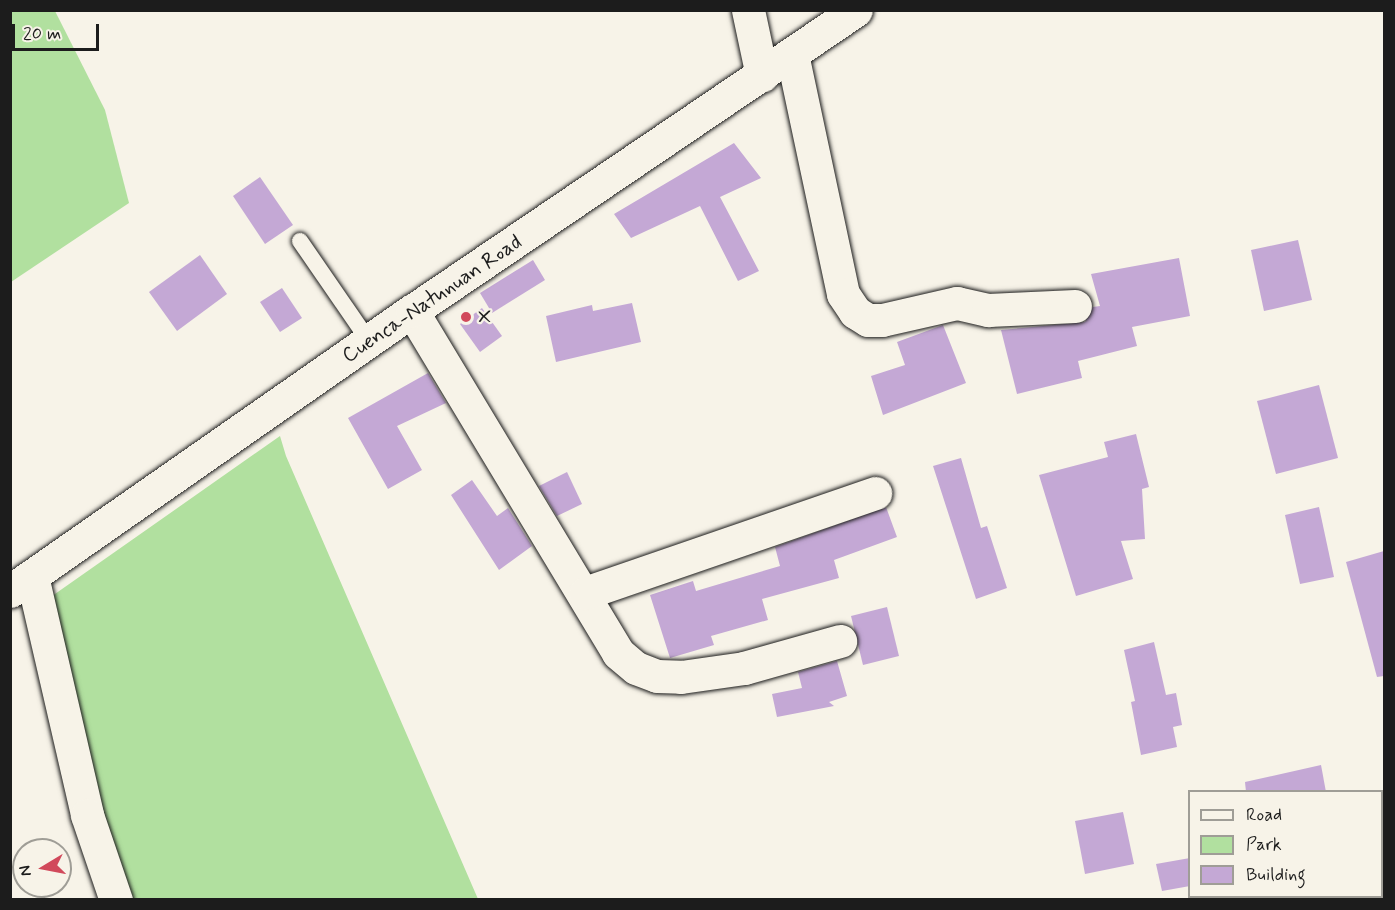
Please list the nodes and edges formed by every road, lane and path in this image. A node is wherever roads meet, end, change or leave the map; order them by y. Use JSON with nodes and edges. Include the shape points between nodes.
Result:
{"nodes":[{"id":1,"x":748,"y":10,"type":"edge"},
{"id":2,"x":856,"y":10,"type":"edge"},
{"id":3,"x":792,"y":54,"type":"junction"},
{"id":4,"x":762,"y":76,"type":"junction"},
{"id":5,"x":300,"y":241,"type":"dead end"},
{"id":6,"x":1075,"y":306,"type":"dead end"},
{"id":7,"x":412,"y":311,"type":"junction"},
{"id":8,"x":369,"y":341,"type":"junction"},
{"id":9,"x":875,"y":493,"type":"dead end"},
{"id":10,"x":21,"y":584,"type":"edge"},
{"id":11,"x":585,"y":593,"type":"junction"},
{"id":12,"x":840,"y":641,"type":"dead end"},
{"id":13,"x":116,"y":900,"type":"edge"}],
"edges":[{"from":1,"to":4,"type":"street"},
{"from":2,"to":3,"type":"street","name":"Cuenca-Natunuan Road"},
{"from":3,"to":4,"type":"street","name":"Cuenca-Natunuan Road"},
{"from":3,"to":6,"type":"street","via":[[843,294],[855,312],[868,320],[882,320],[957,303],[988,310]]},
{"from":4,"to":7,"type":"street","name":"Cuenca-Natunuan Road"},
{"from":5,"to":8,"type":"lane"},
{"from":7,"to":8,"type":"street","name":"Cuenca-Natunuan Road"},
{"from":7,"to":11,"type":"street"},
{"from":8,"to":10,"type":"street","name":"Cuenca-Natunuan Road"},
{"from":9,"to":11,"type":"street"},
{"from":10,"to":13,"type":"street","via":[[87,815]]},
{"from":11,"to":12,"type":"street","via":[[618,653],[636,668],[657,676],[681,677],[744,668]]}]}
